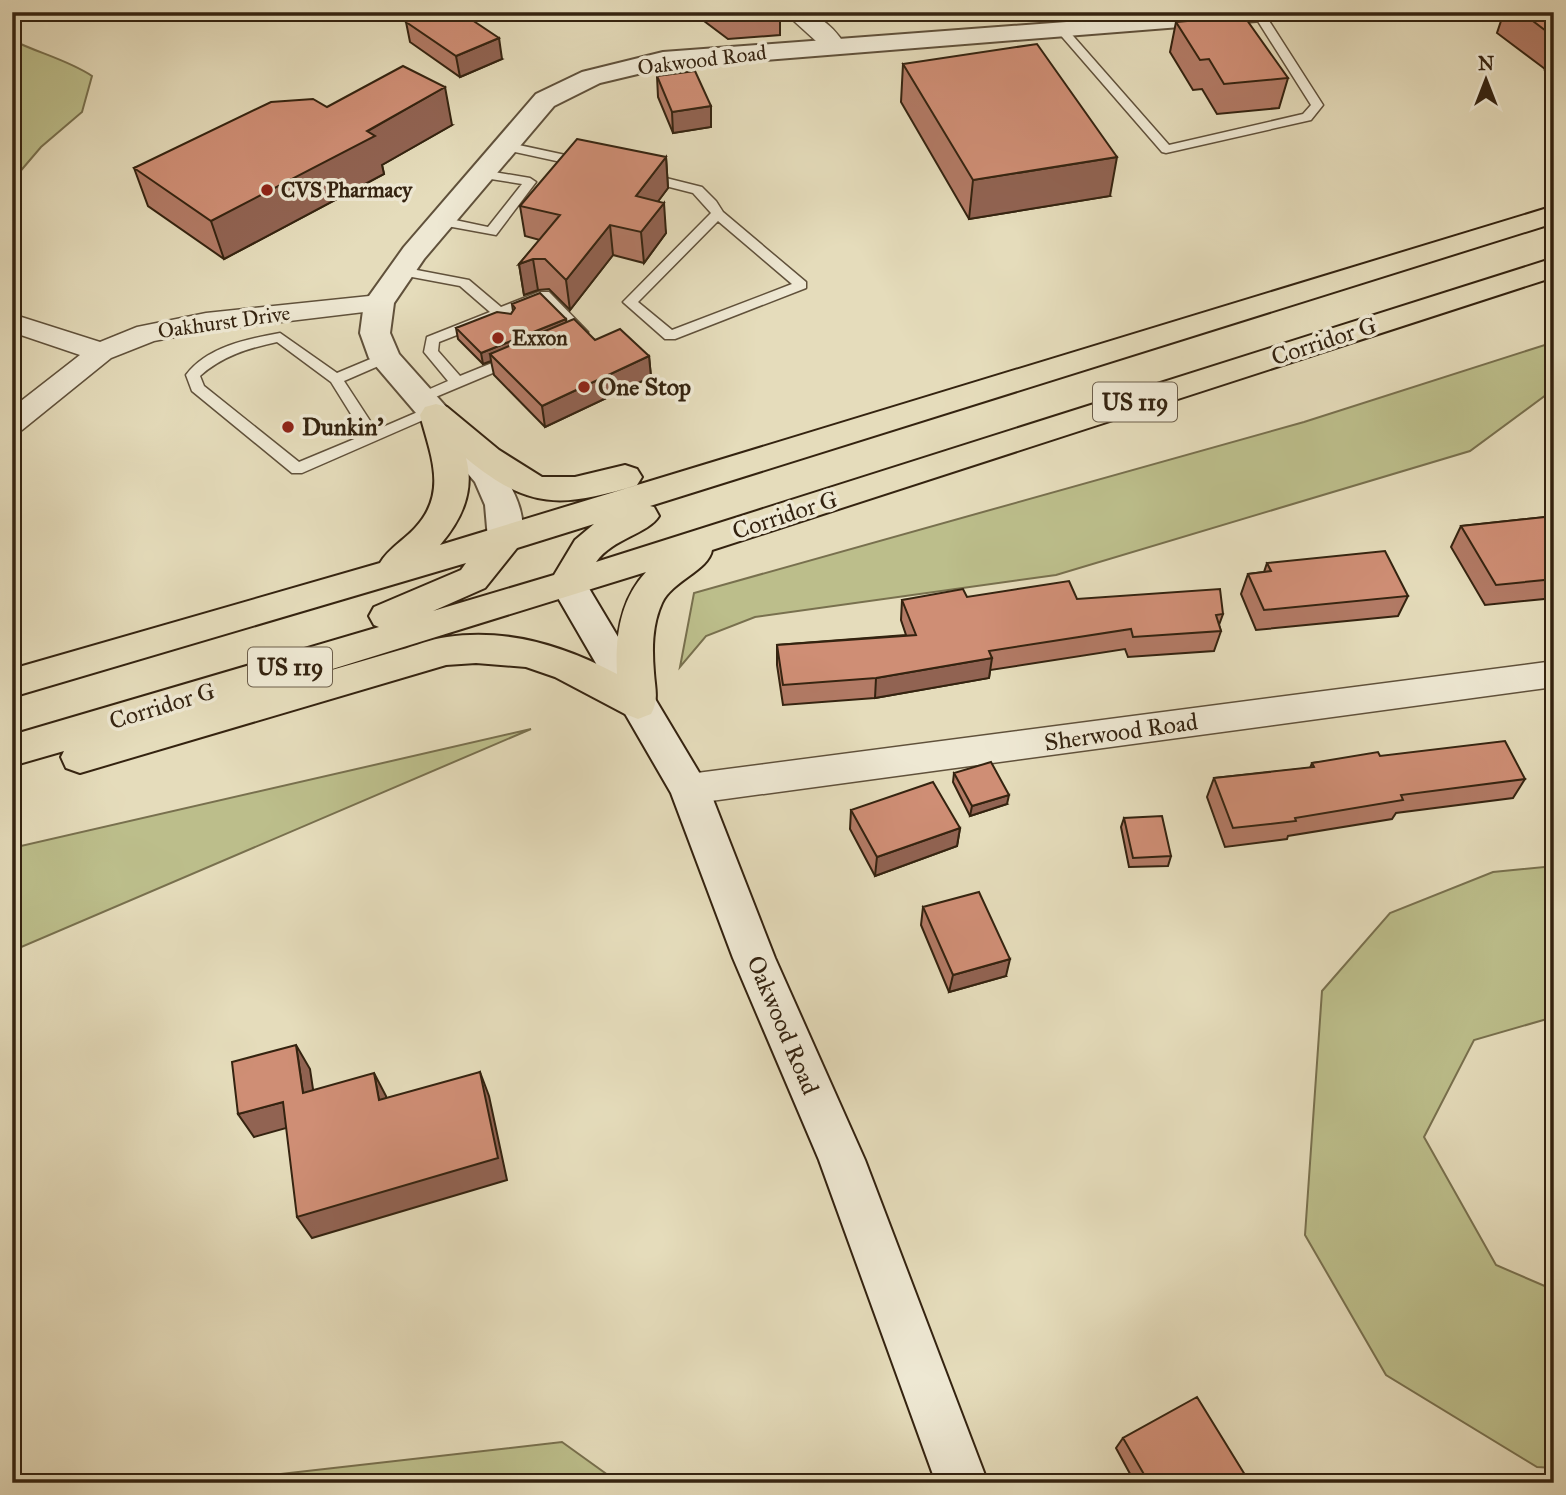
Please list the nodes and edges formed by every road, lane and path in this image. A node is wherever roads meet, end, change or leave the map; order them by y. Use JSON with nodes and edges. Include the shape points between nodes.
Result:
{"nodes":[{"id":1,"x":795,"y":12,"type":"edge"},
{"id":2,"x":1271,"y":13,"type":"edge"},
{"id":3,"x":1063,"y":31,"type":"junction"},
{"id":4,"x":835,"y":46,"type":"junction"},
{"id":5,"x":505,"y":146,"type":"junction"},
{"id":6,"x":598,"y":166,"type":"edge"},
{"id":7,"x":482,"y":174,"type":"junction"},
{"id":8,"x":638,"y":175,"type":"edge"},
{"id":9,"x":718,"y":214,"type":"junction"},
{"id":10,"x":1554,"y":214,"type":"edge"},
{"id":11,"x":441,"y":221,"type":"junction"},
{"id":12,"x":1554,"y":267,"type":"edge"},
{"id":13,"x":401,"y":271,"type":"junction"},
{"id":14,"x":379,"y":303,"type":"junction"},
{"id":15,"x":504,"y":316,"type":"junction"},
{"id":16,"x":12,"y":323,"type":"edge"},
{"id":17,"x":559,"y":341,"type":"edge"},
{"id":18,"x":101,"y":352,"type":"junction"},
{"id":19,"x":527,"y":354,"type":"edge"},
{"id":20,"x":385,"y":358,"type":"junction"},
{"id":21,"x":336,"y":379,"type":"junction"},
{"id":22,"x":458,"y":383,"type":"junction"},
{"id":23,"x":929,"y":407,"type":"junction"},
{"id":24,"x":429,"y":408,"type":"junction"},
{"id":25,"x":12,"y":423,"type":"edge"},
{"id":26,"x":373,"y":437,"type":"junction"},
{"id":27,"x":715,"y":537,"type":"junction"},
{"id":28,"x":505,"y":539,"type":"junction"},
{"id":29,"x":387,"y":572,"type":"junction"},
{"id":30,"x":568,"y":584,"type":"junction"},
{"id":31,"x":1554,"y":674,"type":"edge"},
{"id":32,"x":12,"y":683,"type":"edge"},
{"id":33,"x":638,"y":704,"type":"junction"},
{"id":34,"x":12,"y":735,"type":"edge"},
{"id":35,"x":12,"y":751,"type":"edge"},
{"id":36,"x":12,"y":773,"type":"edge"},
{"id":37,"x":689,"y":789,"type":"junction"},
{"id":38,"x":962,"y":1483,"type":"edge"}],
"edges":[{"from":1,"to":4,"type":"street"},
{"from":2,"to":3,"type":"street","name":"Oakwood Road"},
{"from":2,"to":3,"type":"lane","via":[[1317,105],[1307,117],[1166,149]]},
{"from":3,"to":4,"type":"street","name":"Oakwood Road"},
{"from":4,"to":5,"type":"street","name":"Oakwood Road","via":[[663,60],[591,76],[545,100]]},
{"from":5,"to":6,"type":"lane"},
{"from":5,"to":7,"type":"street","name":"Oakwood Road"},
{"from":7,"to":11,"type":"street","name":"Oakwood Road"},
{"from":7,"to":11,"type":"lane","via":[[530,182],[491,232]]},
{"from":8,"to":9,"type":"lane","via":[[704,192]]},
{"from":9,"to":9,"type":"lane","via":[[801,285],[670,336],[630,302]]},
{"from":10,"to":23,"type":"highway","number":"US 119"},
{"from":11,"to":13,"type":"street","name":"Oakwood Road"},
{"from":12,"to":27,"type":"highway","name":"Corridor G","number":"US 119"},
{"from":13,"to":14,"type":"street","name":"Oakwood Road"},
{"from":13,"to":15,"type":"lane","via":[[464,283]]},
{"from":14,"to":18,"type":"street","name":"Oakhurst Drive","via":[[206,322],[147,333]]},
{"from":14,"to":20,"type":"street","via":[[375,333]]},
{"from":15,"to":17,"type":"lane","via":[[544,295],[581,332]]},
{"from":15,"to":22,"type":"lane","via":[[432,340],[431,352]]},
{"from":16,"to":18,"type":"street"},
{"from":18,"to":25,"type":"street","name":"Oakhurst Drive"},
{"from":19,"to":22,"type":"lane","via":[[493,361]]},
{"from":20,"to":21,"type":"lane"},
{"from":20,"to":24,"type":"street"},
{"from":21,"to":26,"type":"lane"},
{"from":21,"to":26,"type":"lane","via":[[280,337],[245,344],[203,364],[192,375],[197,387],[297,469]]},
{"from":22,"to":24,"type":"lane"},
{"from":23,"to":24,"type":"highway","via":[[890,399],[848,408],[576,489],[541,489],[498,467]]},
{"from":23,"to":28,"type":"highway","number":"US 119"},
{"from":23,"to":30,"type":"highway","via":[[906,430],[878,442],[624,523],[591,542],[576,561]]},
{"from":24,"to":26,"type":"lane"},
{"from":24,"to":28,"type":"street","via":[[500,495],[506,514]]},
{"from":24,"to":29,"type":"highway","via":[[452,471],[450,500],[436,528]]},
{"from":27,"to":30,"type":"highway","name":"Corridor G","number":"US 119"},
{"from":27,"to":33,"type":"highway","via":[[654,586],[639,617],[633,654]]},
{"from":28,"to":29,"type":"highway","number":"US 119"},
{"from":28,"to":34,"type":"highway","via":[[473,579],[398,612]]},
{"from":29,"to":32,"type":"highway","number":"US 119"},
{"from":30,"to":33,"type":"street","name":"Oakwood Road"},
{"from":30,"to":35,"type":"highway","name":"Corridor G","number":"US 119"},
{"from":31,"to":37,"type":"street","name":"Sherwood Road"},
{"from":33,"to":36,"type":"highway","via":[[562,663],[525,652],[487,648],[446,651],[172,732]]},
{"from":33,"to":37,"type":"street","name":"Oakwood Road"},
{"from":37,"to":38,"type":"street","name":"Oakwood Road","via":[[754,958],[842,1160]]}]}
